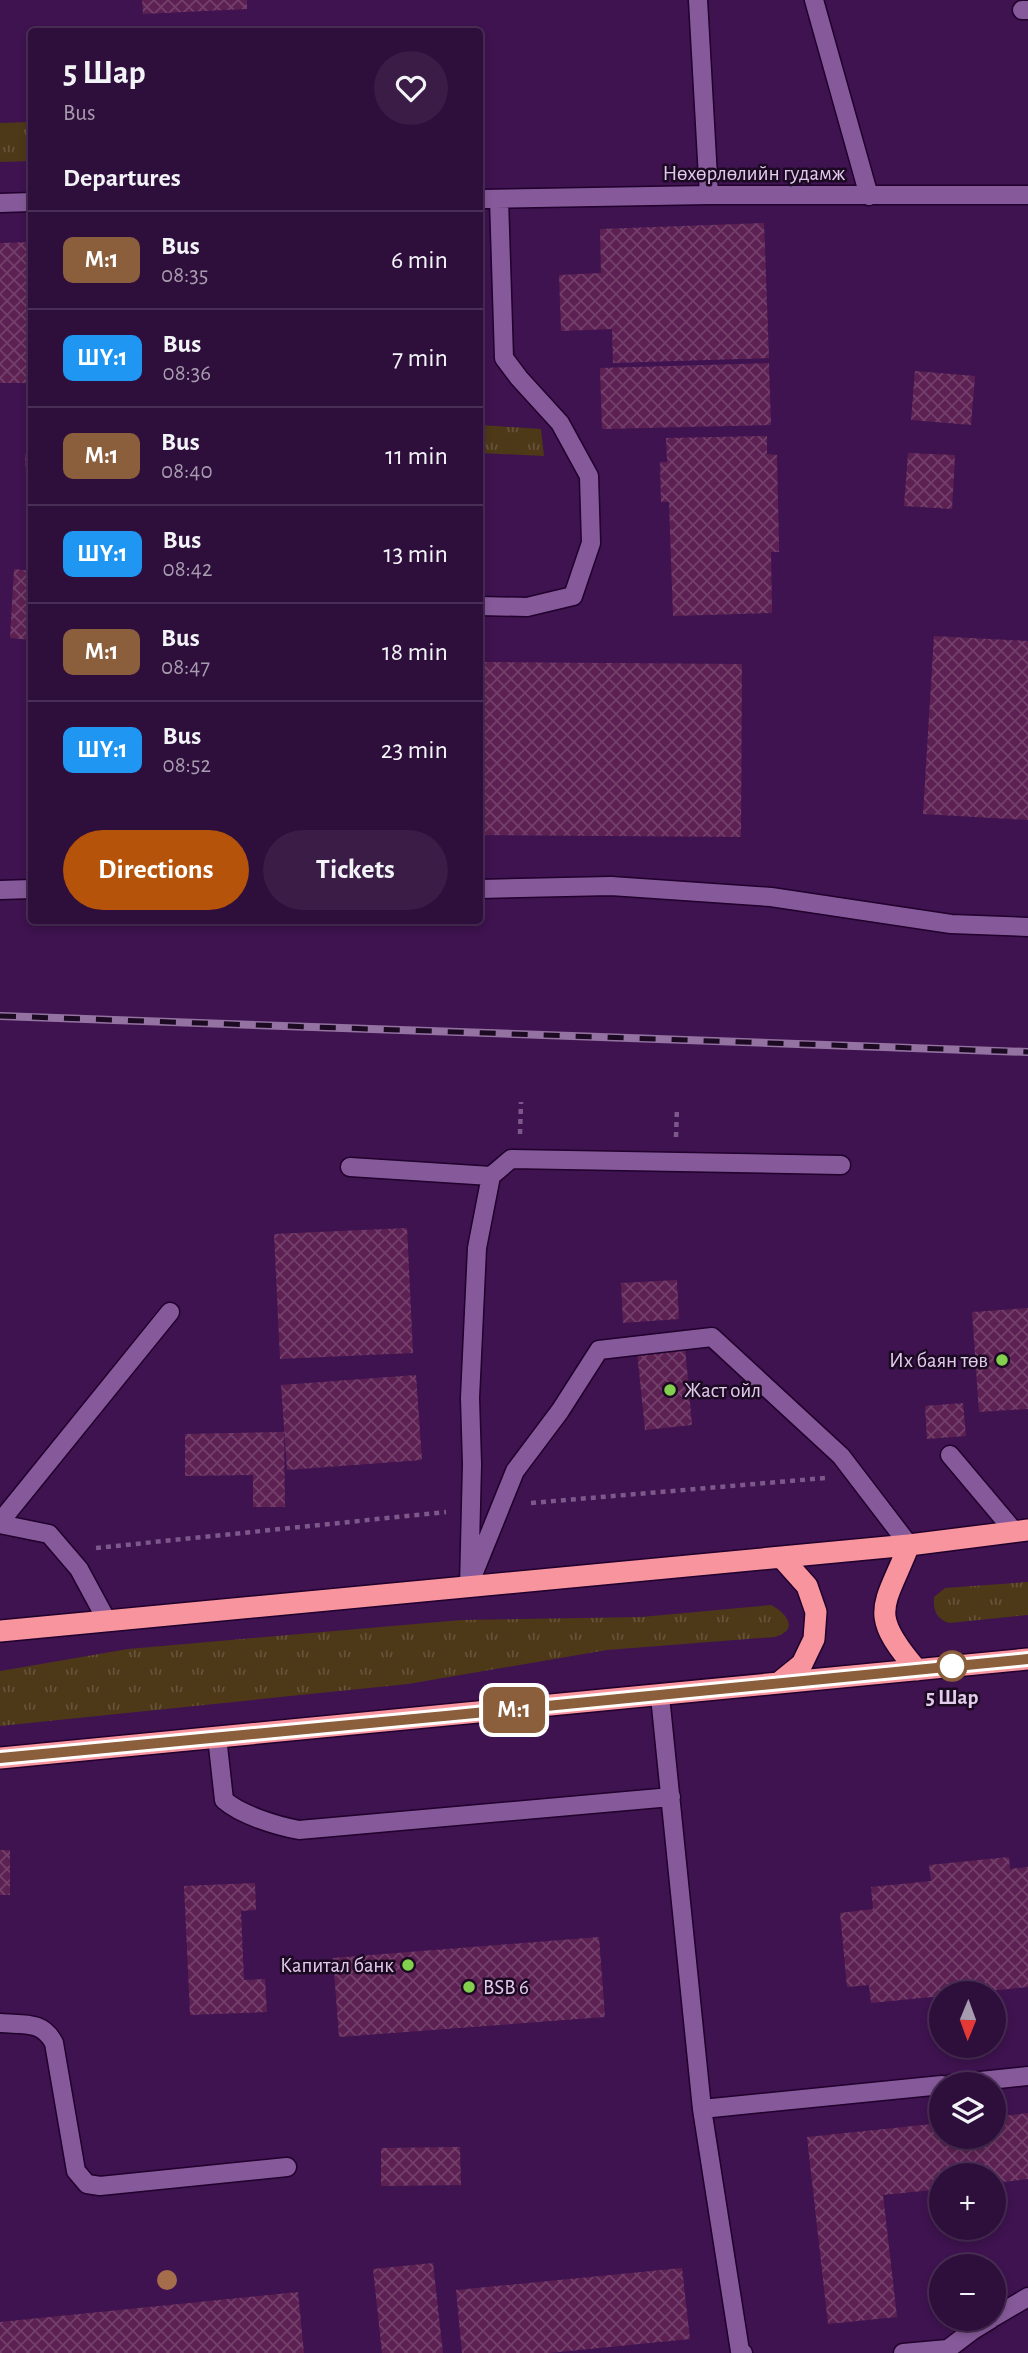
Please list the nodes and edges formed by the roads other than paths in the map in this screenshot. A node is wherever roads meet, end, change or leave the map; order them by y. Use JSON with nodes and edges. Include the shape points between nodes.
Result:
{"nodes":[{"id":1,"x":698,"y":0,"type":"edge"},
{"id":2,"x":814,"y":0,"type":"edge"},
{"id":3,"x":709,"y":195,"type":"junction"},
{"id":4,"x":1028,"y":195,"type":"edge"},
{"id":5,"x":869,"y":196,"type":"junction"},
{"id":6,"x":483,"y":199,"type":"edge"},
{"id":7,"x":499,"y":199,"type":"junction"},
{"id":8,"x":0,"y":202,"type":"edge"},
{"id":9,"x":28,"y":202,"type":"edge"},
{"id":10,"x":483,"y":606,"type":"edge"},
{"id":11,"x":483,"y":888,"type":"edge"},
{"id":12,"x":28,"y":889,"type":"edge"},
{"id":13,"x":0,"y":890,"type":"edge"},
{"id":14,"x":1028,"y":927,"type":"edge"},
{"id":15,"x":841,"y":1165,"type":"dead end"},
{"id":16,"x":350,"y":1167,"type":"dead end"},
{"id":17,"x":491,"y":1176,"type":"junction"},
{"id":18,"x":170,"y":1312,"type":"dead end"},
{"id":19,"x":950,"y":1455,"type":"dead end"},
{"id":20,"x":0,"y":1523,"type":"edge"},
{"id":21,"x":1021,"y":1530,"type":"edge"},
{"id":22,"x":909,"y":1545,"type":"junction"},
{"id":23,"x":782,"y":1558,"type":"junction"},
{"id":24,"x":469,"y":1587,"type":"junction"},
{"id":25,"x":106,"y":1619,"type":"junction"},
{"id":26,"x":0,"y":1631,"type":"edge"},
{"id":27,"x":1028,"y":1659,"type":"edge"},
{"id":28,"x":917,"y":1670,"type":"junction"},
{"id":29,"x":781,"y":1681,"type":"junction"},
{"id":30,"x":660,"y":1696,"type":"junction"},
{"id":31,"x":217,"y":1737,"type":"junction"},
{"id":32,"x":0,"y":1758,"type":"edge"},
{"id":33,"x":671,"y":1797,"type":"junction"},
{"id":34,"x":0,"y":2023,"type":"edge"},
{"id":35,"x":1028,"y":2076,"type":"edge"},
{"id":36,"x":1006,"y":2078,"type":"edge"},
{"id":37,"x":929,"y":2086,"type":"edge"},
{"id":38,"x":702,"y":2109,"type":"junction"},
{"id":39,"x":287,"y":2167,"type":"dead end"},
{"id":40,"x":1028,"y":2297,"type":"edge"},
{"id":41,"x":1006,"y":2310,"type":"edge"},
{"id":42,"x":971,"y":2331,"type":"edge"},
{"id":43,"x":948,"y":2351,"type":"edge"},
{"id":44,"x":743,"y":2353,"type":"edge"},
{"id":45,"x":903,"y":2353,"type":"edge"}],
"edges":[{"from":1,"to":3,"type":"street"},
{"from":2,"to":5,"type":"street"},
{"from":3,"to":5,"type":"street","name":"Нөхөрлөлийн гудамж"},
{"from":3,"to":7,"type":"street","name":"Нөхөрлөлийн гудамж"},
{"from":4,"to":5,"type":"street","name":"Нөхөрлөлийн гудамж"},
{"from":6,"to":7,"type":"street","name":"Нөхөрлөлийн гудамж"},
{"from":7,"to":10,"type":"street","via":[[504,358],[560,423],[589,476],[591,543],[573,596],[527,607]]},
{"from":8,"to":9,"type":"street"},
{"from":11,"to":14,"type":"street","via":[[611,886],[771,897],[951,924]]},
{"from":12,"to":13,"type":"street"},
{"from":15,"to":17,"type":"street","via":[[511,1159]]},
{"from":16,"to":17,"type":"street"},
{"from":17,"to":24,"type":"street","via":[[477,1248]]},
{"from":18,"to":20,"type":"street"},
{"from":19,"to":21,"type":"street"},
{"from":20,"to":25,"type":"street","via":[[49,1534],[79,1569]]},
{"from":21,"to":22,"type":"highway"},
{"from":22,"to":23,"type":"highway"},
{"from":22,"to":24,"type":"street","via":[[841,1456],[712,1337],[599,1350],[515,1471]]},
{"from":22,"to":28,"type":"highway","via":[[887,1594],[884,1622],[896,1646]]},
{"from":23,"to":24,"type":"highway"},
{"from":23,"to":29,"type":"highway","via":[[807,1586],[816,1612],[814,1639],[802,1664]]},
{"from":24,"to":25,"type":"highway"},
{"from":25,"to":26,"type":"highway"},
{"from":27,"to":28,"type":"highway"},
{"from":28,"to":29,"type":"highway"},
{"from":29,"to":30,"type":"highway"},
{"from":30,"to":31,"type":"highway"},
{"from":30,"to":33,"type":"street"},
{"from":31,"to":32,"type":"highway"},
{"from":31,"to":33,"type":"street","via":[[224,1800],[232,1807],[299,1830]]},
{"from":33,"to":38,"type":"street"},
{"from":34,"to":39,"type":"street","via":[[37,2026],[49,2033],[76,2171],[87,2184]]},
{"from":35,"to":36,"type":"street"},
{"from":37,"to":38,"type":"street"},
{"from":38,"to":44,"type":"street"},
{"from":40,"to":41,"type":"street"},
{"from":42,"to":43,"type":"street"},
{"from":43,"to":45,"type":"street"}]}
